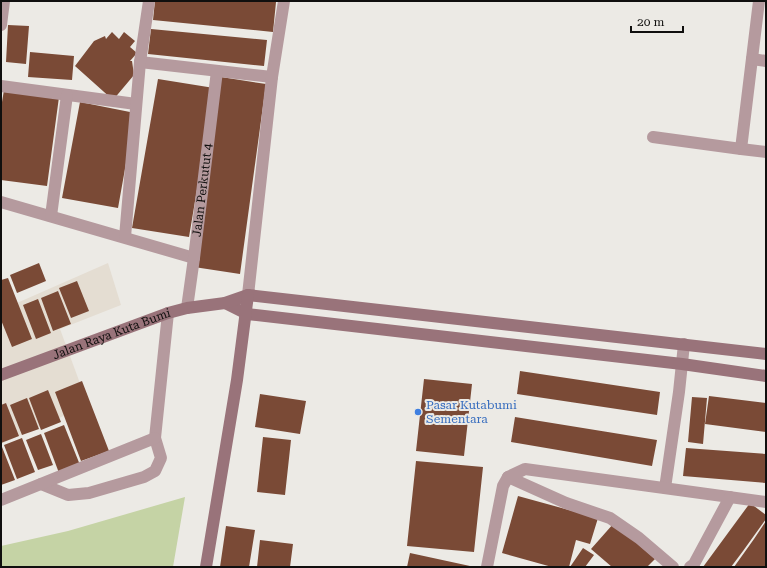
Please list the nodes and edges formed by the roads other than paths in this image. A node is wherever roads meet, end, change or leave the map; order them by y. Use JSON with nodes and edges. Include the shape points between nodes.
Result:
{"nodes":[{"id":1,"x":4,"y":1,"type":"edge"},
{"id":2,"x":149,"y":1,"type":"edge"},
{"id":3,"x":284,"y":1,"type":"edge"},
{"id":4,"x":758,"y":1,"type":"edge"},
{"id":5,"x":1,"y":25,"type":"edge"},
{"id":6,"x":752,"y":58,"type":"junction"},
{"id":7,"x":766,"y":60,"type":"edge"},
{"id":8,"x":140,"y":62,"type":"junction"},
{"id":9,"x":216,"y":71,"type":"junction"},
{"id":10,"x":272,"y":77,"type":"junction"},
{"id":11,"x":1,"y":86,"type":"edge"},
{"id":12,"x":67,"y":95,"type":"junction"},
{"id":13,"x":136,"y":104,"type":"junction"},
{"id":14,"x":653,"y":138,"type":"dead end"},
{"id":15,"x":742,"y":149,"type":"junction"},
{"id":16,"x":766,"y":152,"type":"edge"},
{"id":17,"x":1,"y":202,"type":"edge"},
{"id":18,"x":52,"y":216,"type":"junction"},
{"id":19,"x":125,"y":237,"type":"junction"},
{"id":20,"x":194,"y":258,"type":"junction"},
{"id":21,"x":248,"y":295,"type":"junction"},
{"id":22,"x":225,"y":303,"type":"junction"},
{"id":23,"x":187,"y":308,"type":"junction"},
{"id":24,"x":168,"y":313,"type":"junction"},
{"id":25,"x":247,"y":314,"type":"junction"},
{"id":26,"x":684,"y":344,"type":"junction"},
{"id":27,"x":766,"y":354,"type":"edge"},
{"id":28,"x":682,"y":364,"type":"junction"},
{"id":29,"x":1,"y":375,"type":"edge"},
{"id":30,"x":766,"y":376,"type":"edge"},
{"id":31,"x":155,"y":438,"type":"junction"},
{"id":32,"x":508,"y":478,"type":"junction"},
{"id":33,"x":41,"y":484,"type":"junction"},
{"id":34,"x":665,"y":488,"type":"junction"},
{"id":35,"x":730,"y":497,"type":"junction"},
{"id":36,"x":1,"y":500,"type":"edge"},
{"id":37,"x":766,"y":502,"type":"edge"},
{"id":38,"x":206,"y":567,"type":"edge"},
{"id":39,"x":488,"y":567,"type":"edge"},
{"id":40,"x":673,"y":567,"type":"edge"},
{"id":41,"x":690,"y":567,"type":"edge"}],
"edges":[{"from":1,"to":5,"type":"street"},
{"from":2,"to":8,"type":"street"},
{"from":3,"to":10,"type":"street"},
{"from":4,"to":6,"type":"street"},
{"from":6,"to":7,"type":"street"},
{"from":6,"to":15,"type":"street"},
{"from":8,"to":9,"type":"street"},
{"from":8,"to":13,"type":"street"},
{"from":9,"to":10,"type":"street"},
{"from":9,"to":20,"type":"street","name":"Jalan Perkutut 4"},
{"from":10,"to":21,"type":"street"},
{"from":11,"to":12,"type":"street"},
{"from":12,"to":13,"type":"street"},
{"from":12,"to":18,"type":"street"},
{"from":13,"to":19,"type":"street"},
{"from":14,"to":15,"type":"street"},
{"from":15,"to":16,"type":"street"},
{"from":17,"to":18,"type":"street"},
{"from":18,"to":19,"type":"street"},
{"from":19,"to":20,"type":"street"},
{"from":20,"to":23,"type":"street","name":"Jalan Perkutut 4"},
{"from":21,"to":22,"type":"street","name":"Jalan Raya Kuta Bumi"},
{"from":21,"to":25,"type":"street"},
{"from":21,"to":26,"type":"street"},
{"from":22,"to":23,"type":"street","name":"Jalan Raya Kuta Bumi"},
{"from":22,"to":25,"type":"street"},
{"from":23,"to":24,"type":"street","name":"Jalan Raya Kuta Bumi"},
{"from":24,"to":29,"type":"street","name":"Jalan Raya Kuta Bumi"},
{"from":24,"to":31,"type":"street"},
{"from":25,"to":28,"type":"street"},
{"from":25,"to":38,"type":"street"},
{"from":26,"to":27,"type":"street"},
{"from":26,"to":28,"type":"street"},
{"from":28,"to":30,"type":"street"},
{"from":28,"to":34,"type":"street"},
{"from":31,"to":33,"type":"street"},
{"from":31,"to":33,"type":"street","via":[[161,458],[155,471],[144,477],[89,493],[68,495]]},
{"from":32,"to":34,"type":"street","via":[[525,469]]},
{"from":32,"to":39,"type":"street","via":[[500,494]]},
{"from":32,"to":40,"type":"street","via":[[566,503],[610,518],[639,538]]},
{"from":33,"to":36,"type":"street"},
{"from":34,"to":35,"type":"street"},
{"from":35,"to":37,"type":"street"},
{"from":35,"to":41,"type":"street"}]}
